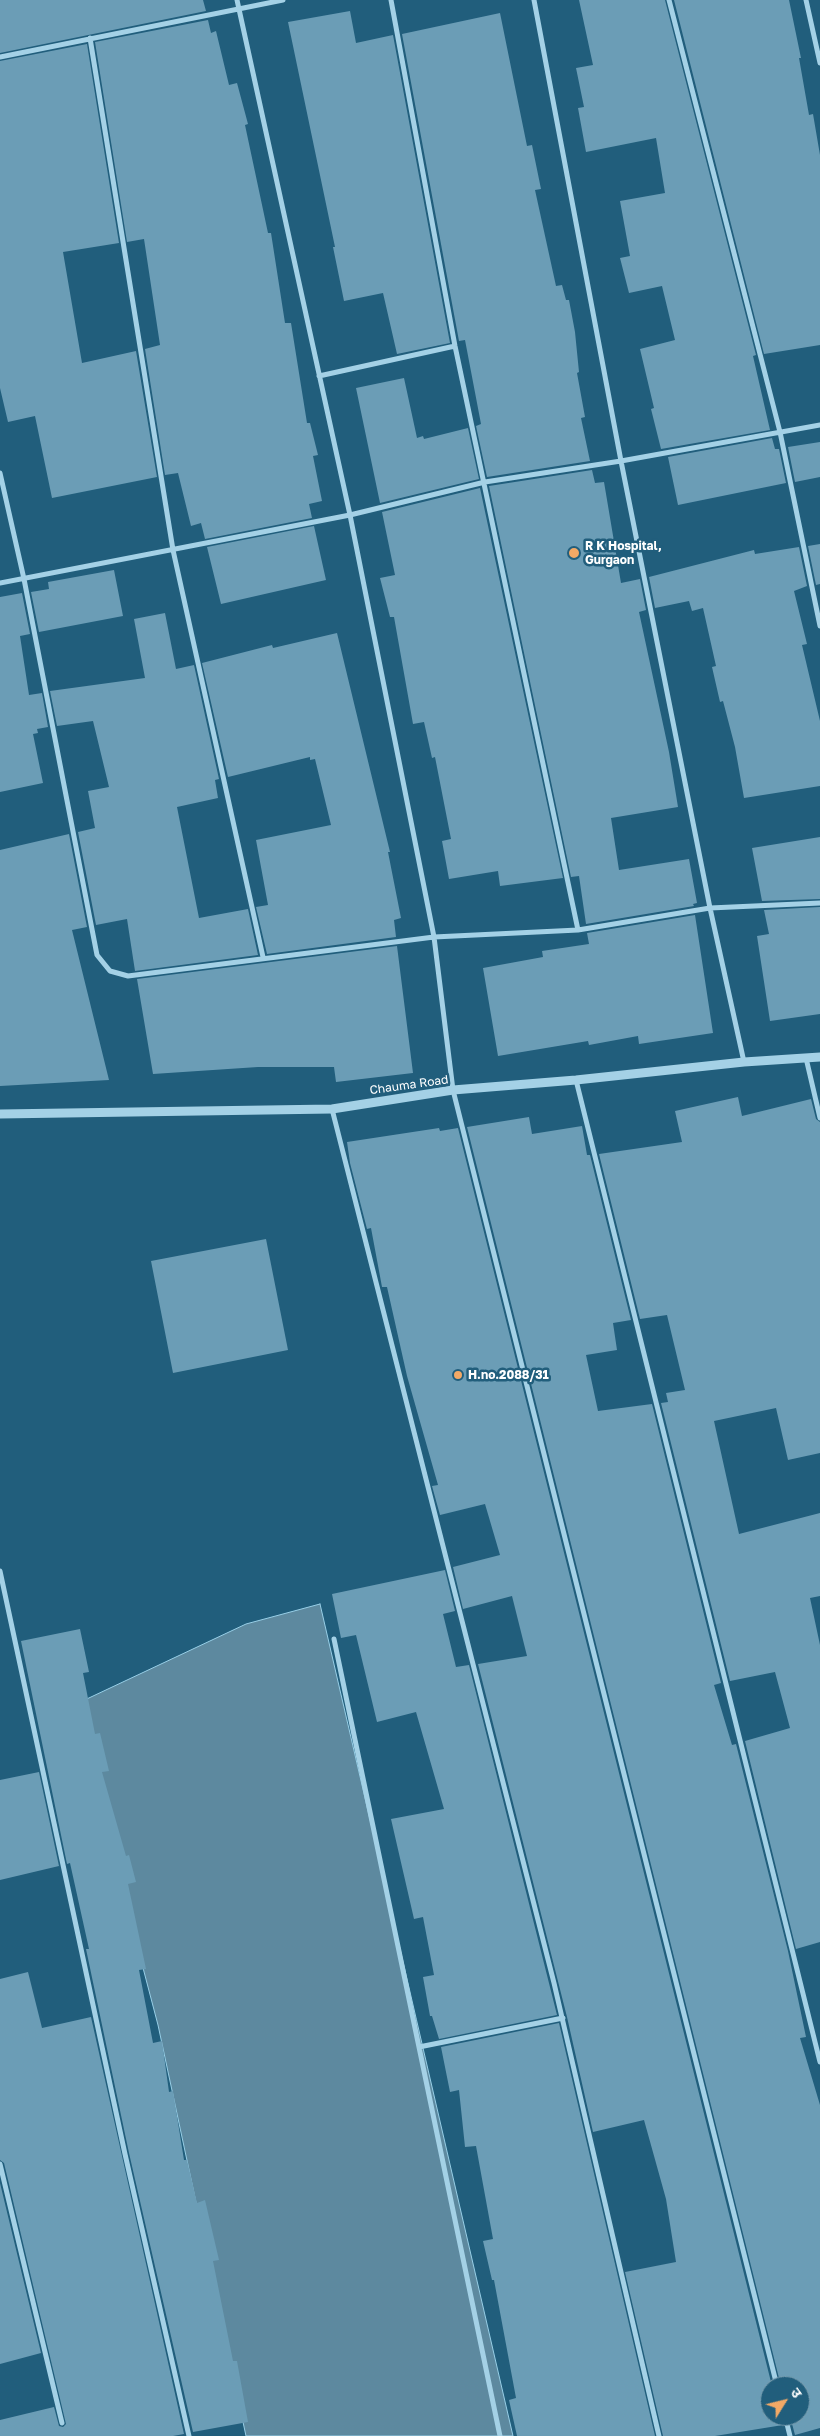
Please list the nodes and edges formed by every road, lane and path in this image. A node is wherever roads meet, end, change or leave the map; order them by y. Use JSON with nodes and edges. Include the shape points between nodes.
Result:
{"nodes":[{"id":1,"x":237,"y":0,"type":"edge"},
{"id":2,"x":283,"y":0,"type":"edge"},
{"id":3,"x":391,"y":0,"type":"edge"},
{"id":4,"x":534,"y":0,"type":"edge"},
{"id":5,"x":669,"y":0,"type":"edge"},
{"id":6,"x":806,"y":0,"type":"edge"},
{"id":7,"x":239,"y":8,"type":"junction"},
{"id":8,"x":90,"y":38,"type":"junction"},
{"id":9,"x":0,"y":57,"type":"edge"},
{"id":10,"x":820,"y":63,"type":"edge"},
{"id":11,"x":455,"y":346,"type":"junction"},
{"id":12,"x":319,"y":376,"type":"junction"},
{"id":13,"x":820,"y":425,"type":"edge"},
{"id":14,"x":780,"y":432,"type":"junction"},
{"id":15,"x":620,"y":461,"type":"junction"},
{"id":16,"x":0,"y":473,"type":"edge"},
{"id":17,"x":485,"y":482,"type":"junction"},
{"id":18,"x":350,"y":514,"type":"junction"},
{"id":19,"x":173,"y":550,"type":"junction"},
{"id":20,"x":24,"y":579,"type":"junction"},
{"id":21,"x":0,"y":583,"type":"edge"},
{"id":22,"x":820,"y":626,"type":"edge"},
{"id":23,"x":820,"y":903,"type":"edge"},
{"id":24,"x":710,"y":908,"type":"junction"},
{"id":25,"x":578,"y":930,"type":"junction"},
{"id":26,"x":434,"y":937,"type":"junction"},
{"id":27,"x":263,"y":957,"type":"junction"},
{"id":28,"x":820,"y":1057,"type":"edge"},
{"id":29,"x":806,"y":1058,"type":"junction"},
{"id":30,"x":744,"y":1062,"type":"junction"},
{"id":31,"x":576,"y":1080,"type":"junction"},
{"id":32,"x":453,"y":1090,"type":"junction"},
{"id":33,"x":332,"y":1109,"type":"junction"},
{"id":34,"x":0,"y":1114,"type":"edge"},
{"id":35,"x":820,"y":1118,"type":"edge"},
{"id":36,"x":0,"y":1571,"type":"edge"},
{"id":37,"x":334,"y":1639,"type":"dead end"},
{"id":38,"x":563,"y":2018,"type":"junction"},
{"id":39,"x":419,"y":2047,"type":"junction"},
{"id":40,"x":820,"y":2062,"type":"edge"},
{"id":41,"x":0,"y":2164,"type":"edge"},
{"id":42,"x":775,"y":2376,"type":"edge"},
{"id":43,"x":62,"y":2423,"type":"dead end"},
{"id":44,"x":189,"y":2436,"type":"edge"},
{"id":45,"x":500,"y":2436,"type":"edge"},
{"id":46,"x":659,"y":2436,"type":"edge"}],
"edges":[{"from":1,"to":7,"type":"street"},
{"from":2,"to":7,"type":"street"},
{"from":3,"to":11,"type":"street"},
{"from":4,"to":15,"type":"street"},
{"from":5,"to":14,"type":"street"},
{"from":6,"to":10,"type":"street"},
{"from":7,"to":8,"type":"street"},
{"from":7,"to":12,"type":"street"},
{"from":8,"to":9,"type":"street"},
{"from":8,"to":19,"type":"street"},
{"from":11,"to":12,"type":"street"},
{"from":11,"to":17,"type":"street"},
{"from":12,"to":18,"type":"street"},
{"from":13,"to":14,"type":"street"},
{"from":14,"to":15,"type":"street"},
{"from":14,"to":22,"type":"street"},
{"from":15,"to":17,"type":"street"},
{"from":15,"to":24,"type":"street"},
{"from":16,"to":20,"type":"street"},
{"from":17,"to":18,"type":"street"},
{"from":17,"to":25,"type":"street"},
{"from":18,"to":19,"type":"street"},
{"from":18,"to":26,"type":"street"},
{"from":19,"to":20,"type":"street"},
{"from":19,"to":27,"type":"street"},
{"from":20,"to":21,"type":"street"},
{"from":20,"to":27,"type":"street","via":[[97,956],[110,971],[128,976]]},
{"from":23,"to":24,"type":"street"},
{"from":24,"to":25,"type":"street"},
{"from":24,"to":30,"type":"street"},
{"from":25,"to":26,"type":"street"},
{"from":26,"to":27,"type":"street"},
{"from":26,"to":32,"type":"street"},
{"from":28,"to":29,"type":"street","name":"Chauma Road"},
{"from":29,"to":30,"type":"street","name":"Chauma Road"},
{"from":29,"to":35,"type":"street"},
{"from":30,"to":31,"type":"street","name":"Chauma Road"},
{"from":31,"to":32,"type":"street","name":"Chauma Road"},
{"from":31,"to":40,"type":"street"},
{"from":32,"to":33,"type":"street","name":"Chauma Road"},
{"from":32,"to":42,"type":"street"},
{"from":33,"to":34,"type":"street","name":"Chauma Road"},
{"from":33,"to":38,"type":"street"},
{"from":36,"to":44,"type":"street"},
{"from":37,"to":39,"type":"street"},
{"from":38,"to":39,"type":"street"},
{"from":38,"to":46,"type":"street"},
{"from":39,"to":45,"type":"street"},
{"from":41,"to":43,"type":"street"}]}
